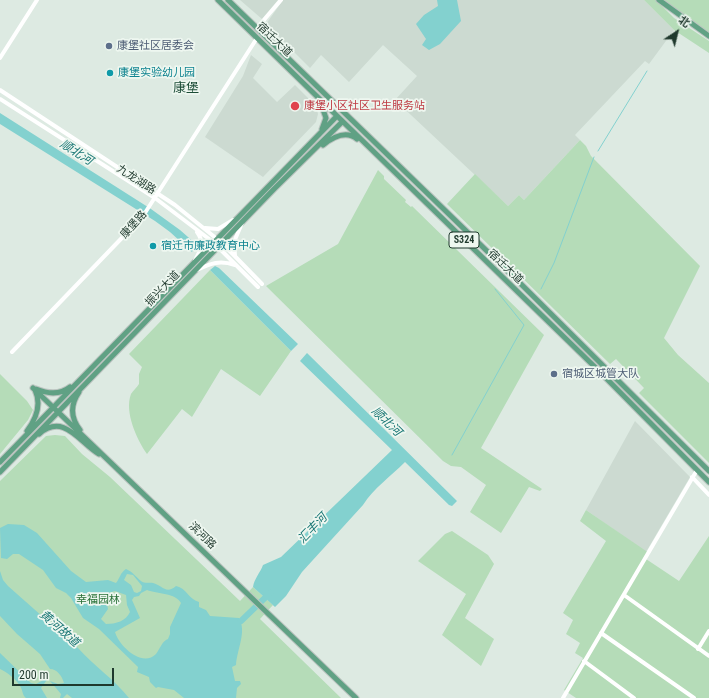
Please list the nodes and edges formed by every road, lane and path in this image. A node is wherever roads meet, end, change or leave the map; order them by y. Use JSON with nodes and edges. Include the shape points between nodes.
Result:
{"nodes":[{"id":1,"x":37,"y":0,"type":"edge"},
{"id":2,"x":218,"y":0,"type":"edge"},
{"id":3,"x":228,"y":0,"type":"edge"},
{"id":4,"x":281,"y":0,"type":"edge"},
{"id":5,"x":659,"y":0,"type":"edge"},
{"id":6,"x":257,"y":28,"type":"junction"},
{"id":7,"x":709,"y":36,"type":"edge"},
{"id":8,"x":257,"y":38,"type":"junction"},
{"id":9,"x":0,"y":58,"type":"edge"},
{"id":10,"x":309,"y":89,"type":"junction"},
{"id":11,"x":0,"y":90,"type":"edge"},
{"id":12,"x":0,"y":99,"type":"edge"},
{"id":13,"x":337,"y":116,"type":"junction"},
{"id":14,"x":342,"y":122,"type":"junction"},
{"id":15,"x":307,"y":147,"type":"junction"},
{"id":16,"x":370,"y":148,"type":"junction"},
{"id":17,"x":310,"y":153,"type":"junction"},
{"id":18,"x":157,"y":194,"type":"junction"},
{"id":19,"x":155,"y":198,"type":"junction"},
{"id":20,"x":237,"y":218,"type":"junction"},
{"id":21,"x":243,"y":221,"type":"junction"},
{"id":22,"x":201,"y":226,"type":"junction"},
{"id":23,"x":193,"y":227,"type":"junction"},
{"id":24,"x":214,"y":240,"type":"junction"},
{"id":25,"x":220,"y":245,"type":"junction"},
{"id":26,"x":235,"y":257,"type":"junction"},
{"id":27,"x":193,"y":263,"type":"junction"},
{"id":28,"x":237,"y":266,"type":"junction"},
{"id":29,"x":194,"y":271,"type":"junction"},
{"id":30,"x":12,"y":352,"type":"dead end"},
{"id":31,"x":89,"y":375,"type":"junction"},
{"id":32,"x":33,"y":388,"type":"junction"},
{"id":33,"x":56,"y":409,"type":"junction"},
{"id":34,"x":9,"y":454,"type":"junction"},
{"id":35,"x":17,"y":454,"type":"junction"},
{"id":36,"x":107,"y":458,"type":"junction"},
{"id":37,"x":0,"y":462,"type":"edge"},
{"id":38,"x":697,"y":470,"type":"junction"},
{"id":39,"x":709,"y":471,"type":"edge"},
{"id":40,"x":0,"y":472,"type":"edge"},
{"id":41,"x":692,"y":477,"type":"junction"},
{"id":42,"x":709,"y":482,"type":"edge"},
{"id":43,"x":709,"y":495,"type":"edge"},
{"id":44,"x":624,"y":595,"type":"junction"},
{"id":45,"x":709,"y":631,"type":"edge"},
{"id":46,"x":601,"y":633,"type":"junction"},
{"id":47,"x":698,"y":649,"type":"junction"},
{"id":48,"x":709,"y":656,"type":"edge"},
{"id":49,"x":584,"y":661,"type":"junction"},
{"id":50,"x":356,"y":698,"type":"edge"},
{"id":51,"x":563,"y":698,"type":"edge"},
{"id":52,"x":634,"y":698,"type":"edge"},
{"id":53,"x":694,"y":698,"type":"edge"}],
"edges":[{"from":1,"to":9,"type":"street"},
{"from":2,"to":8,"type":"main road","name":"宿迁大道","number":"S324"},
{"from":3,"to":6,"type":"main road","name":"宿迁大道","number":"S324"},
{"from":4,"to":6,"type":"street"},
{"from":5,"to":7,"type":"main road"},
{"from":6,"to":39,"type":"main road","name":"宿迁大道","number":"S324","via":[[518,281]]},
{"from":8,"to":10,"type":"main road","name":"宿迁大道","number":"S324"},
{"from":8,"to":18,"type":"street","name":"康堡路"},
{"from":10,"to":13,"type":"main road","name":"宿迁大道","number":"S324"},
{"from":10,"to":15,"type":"main road","via":[[324,109],[326,118],[322,129]]},
{"from":11,"to":18,"type":"street","name":"九龙湖路"},
{"from":12,"to":19,"type":"street","name":"九龙湖路"},
{"from":13,"to":14,"type":"main road","name":"宿迁大道","number":"S324"},
{"from":13,"to":15,"type":"main road","name":"振兴大道"},
{"from":14,"to":16,"type":"main road","name":"宿迁大道","number":"S324"},
{"from":14,"to":17,"type":"main road","name":"振兴大道"},
{"from":15,"to":20,"type":"main road","name":"振兴大道"},
{"from":16,"to":17,"type":"main road","via":[[354,137],[340,135]]},
{"from":16,"to":38,"type":"main road","name":"宿迁大道","number":"S324"},
{"from":17,"to":21,"type":"main road","name":"振兴大道"},
{"from":18,"to":19,"type":"street","name":"康堡路"},
{"from":18,"to":22,"type":"street","name":"九龙湖路"},
{"from":19,"to":23,"type":"street","name":"九龙湖路"},
{"from":19,"to":30,"type":"street","name":"康堡路","via":[[138,222]]},
{"from":20,"to":22,"type":"street","via":[[218,229]]},
{"from":20,"to":24,"type":"main road","name":"振兴大道"},
{"from":21,"to":25,"type":"main road","name":"振兴大道"},
{"from":21,"to":26,"type":"street","via":[[234,242]]},
{"from":22,"to":24,"type":"street","name":"九龙湖路"},
{"from":23,"to":24,"type":"street","name":"九龙湖路"},
{"from":23,"to":27,"type":"street","via":[[202,244]]},
{"from":24,"to":25,"type":"street","name":"九龙湖路"},
{"from":24,"to":27,"type":"main road","name":"振兴大道"},
{"from":25,"to":26,"type":"street","name":"九龙湖路"},
{"from":25,"to":28,"type":"street","name":"九龙湖路"},
{"from":25,"to":29,"type":"main road","name":"振兴大道"},
{"from":26,"to":28,"type":"street","name":"九龙湖路","via":[[260,286]]},
{"from":27,"to":31,"type":"main road","name":"振兴大道"},
{"from":28,"to":29,"type":"street","via":[[227,262],[216,262]]},
{"from":29,"to":31,"type":"main road","name":"振兴大道"},
{"from":31,"to":32,"type":"main road","via":[[60,392],[48,393]]},
{"from":31,"to":33,"type":"main road","name":"振兴大道"},
{"from":31,"to":36,"type":"main road","via":[[74,402],[72,416],[78,428]]},
{"from":32,"to":33,"type":"main road","name":"滨河路"},
{"from":32,"to":34,"type":"main road","via":[[38,400],[36,418]]},
{"from":33,"to":34,"type":"main road","name":"振兴大道"},
{"from":33,"to":35,"type":"main road","name":"振兴大道"},
{"from":33,"to":36,"type":"main road","name":"滨河路"},
{"from":34,"to":37,"type":"main road","name":"振兴大道"},
{"from":35,"to":36,"type":"main road","via":[[42,431],[55,426],[69,430],[95,452]]},
{"from":35,"to":40,"type":"main road","name":"振兴大道"},
{"from":36,"to":50,"type":"main road","name":"滨河路"},
{"from":38,"to":41,"type":"street"},
{"from":38,"to":42,"type":"main road","name":"宿迁大道","number":"S324"},
{"from":41,"to":43,"type":"street"},
{"from":41,"to":44,"type":"street"},
{"from":44,"to":46,"type":"street"},
{"from":44,"to":47,"type":"street"},
{"from":45,"to":47,"type":"street"},
{"from":46,"to":49,"type":"street"},
{"from":46,"to":53,"type":"street"},
{"from":47,"to":48,"type":"street"},
{"from":49,"to":51,"type":"street"},
{"from":49,"to":52,"type":"street"}]}
